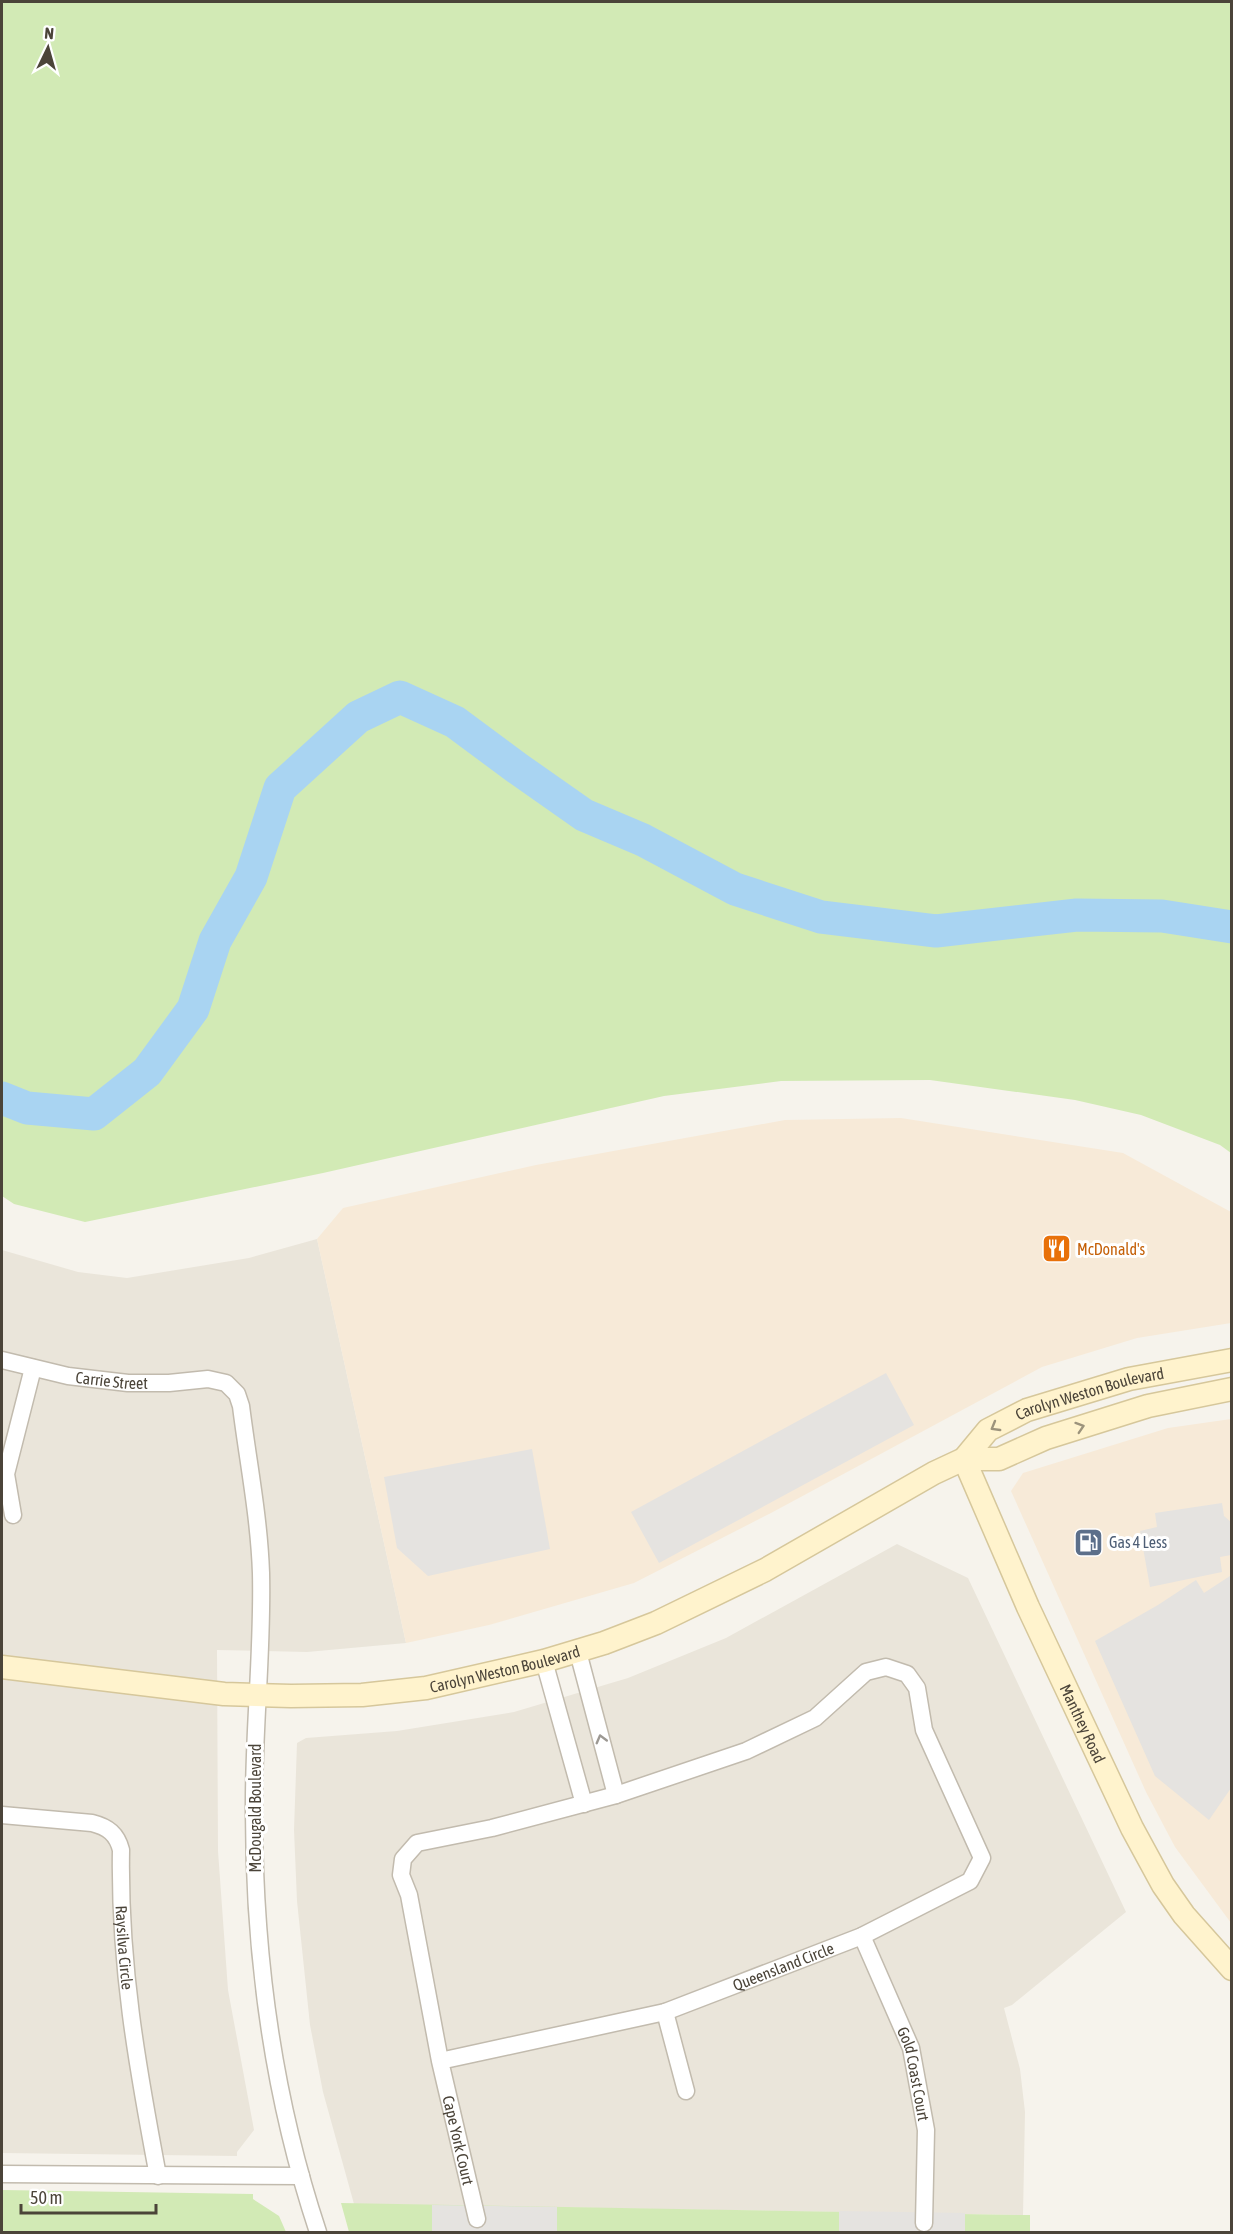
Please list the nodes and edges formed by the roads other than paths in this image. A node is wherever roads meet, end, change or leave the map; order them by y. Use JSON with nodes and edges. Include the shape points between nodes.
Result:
{"nodes":[{"id":1,"x":2,"y":1360,"type":"edge"},
{"id":2,"x":1232,"y":1360,"type":"edge"},
{"id":3,"x":33,"y":1368,"type":"junction"},
{"id":4,"x":226,"y":1383,"type":"joint"},
{"id":5,"x":1232,"y":1389,"type":"edge"},
{"id":6,"x":964,"y":1459,"type":"junction"},
{"id":7,"x":13,"y":1515,"type":"dead end"},
{"id":8,"x":578,"y":1652,"type":"junction"},
{"id":9,"x":544,"y":1661,"type":"junction"},
{"id":10,"x":2,"y":1667,"type":"edge"},
{"id":11,"x":257,"y":1695,"type":"junction"},
{"id":12,"x":615,"y":1796,"type":"junction"},
{"id":13,"x":584,"y":1804,"type":"junction"},
{"id":14,"x":2,"y":1815,"type":"edge"},
{"id":15,"x":862,"y":1936,"type":"junction"},
{"id":16,"x":1232,"y":1969,"type":"edge"},
{"id":17,"x":665,"y":2012,"type":"junction"},
{"id":18,"x":440,"y":2061,"type":"junction"},
{"id":19,"x":686,"y":2091,"type":"dead end"},
{"id":20,"x":2,"y":2174,"type":"edge"},
{"id":21,"x":158,"y":2176,"type":"junction"},
{"id":22,"x":302,"y":2176,"type":"junction"},
{"id":23,"x":477,"y":2219,"type":"dead end"},
{"id":24,"x":924,"y":2223,"type":"dead end"},
{"id":25,"x":318,"y":2232,"type":"edge"}],
"edges":[{"from":1,"to":3,"type":"street","name":"Carrie Street"},
{"from":2,"to":6,"type":"street","name":"Carolyn Weston Boulevard","one_way":true,"via":[[1129,1379],[1027,1410],[988,1430]]},
{"from":3,"to":4,"type":"street","name":"Carrie Street","via":[[128,1383],[208,1379]]},
{"from":3,"to":7,"type":"street","via":[[6,1474]]},
{"from":4,"to":11,"type":"street","name":"McDougald Boulevard","via":[[237,1394],[241,1406],[257,1513],[261,1613]]},
{"from":6,"to":5,"type":"street","name":"Carolyn Weston Boulevard","one_way":true,"via":[[999,1459],[1046,1438],[1148,1406]]},
{"from":6,"to":8,"type":"street","name":"Carolyn Weston Boulevard","via":[[765,1570],[656,1623]]},
{"from":6,"to":16,"type":"street","name":"Manthey Road","via":[[1132,1828],[1184,1915]]},
{"from":8,"to":9,"type":"street","name":"Carolyn Weston Boulevard"},
{"from":12,"to":8,"type":"street","one_way":true},
{"from":9,"to":11,"type":"street","name":"Carolyn Weston Boulevard","via":[[426,1688],[362,1695]]},
{"from":9,"to":13,"type":"street"},
{"from":10,"to":11,"type":"street","name":"Carolyn Weston Boulevard"},
{"from":11,"to":22,"type":"street","name":"McDougald Boulevard","via":[[255,1906],[264,1998],[278,2080]]},
{"from":12,"to":13,"type":"street","name":"Queensland Circle"},
{"from":12,"to":15,"type":"street","name":"Queensland Circle","via":[[746,1751],[815,1718],[866,1672],[886,1667],[907,1674],[917,1688],[924,1730],[982,1858],[970,1881]]},
{"from":13,"to":18,"type":"street","name":"Queensland Circle","via":[[417,1843],[403,1859],[401,1875],[409,1895]]},
{"from":14,"to":21,"type":"street","name":"Raysilva Circle","via":[[92,1823],[111,1832],[118,1841],[130,2021]]},
{"from":15,"to":17,"type":"street","name":"Queensland Circle"},
{"from":15,"to":24,"type":"street","name":"Gold Coast Court","via":[[911,2048],[926,2130]]},
{"from":17,"to":18,"type":"street","name":"Queensland Circle"},
{"from":17,"to":19,"type":"street"},
{"from":18,"to":23,"type":"street","name":"Cape York Court"},
{"from":20,"to":21,"type":"street"},
{"from":21,"to":22,"type":"street"},
{"from":22,"to":25,"type":"street","name":"McDougald Boulevard"}]}
